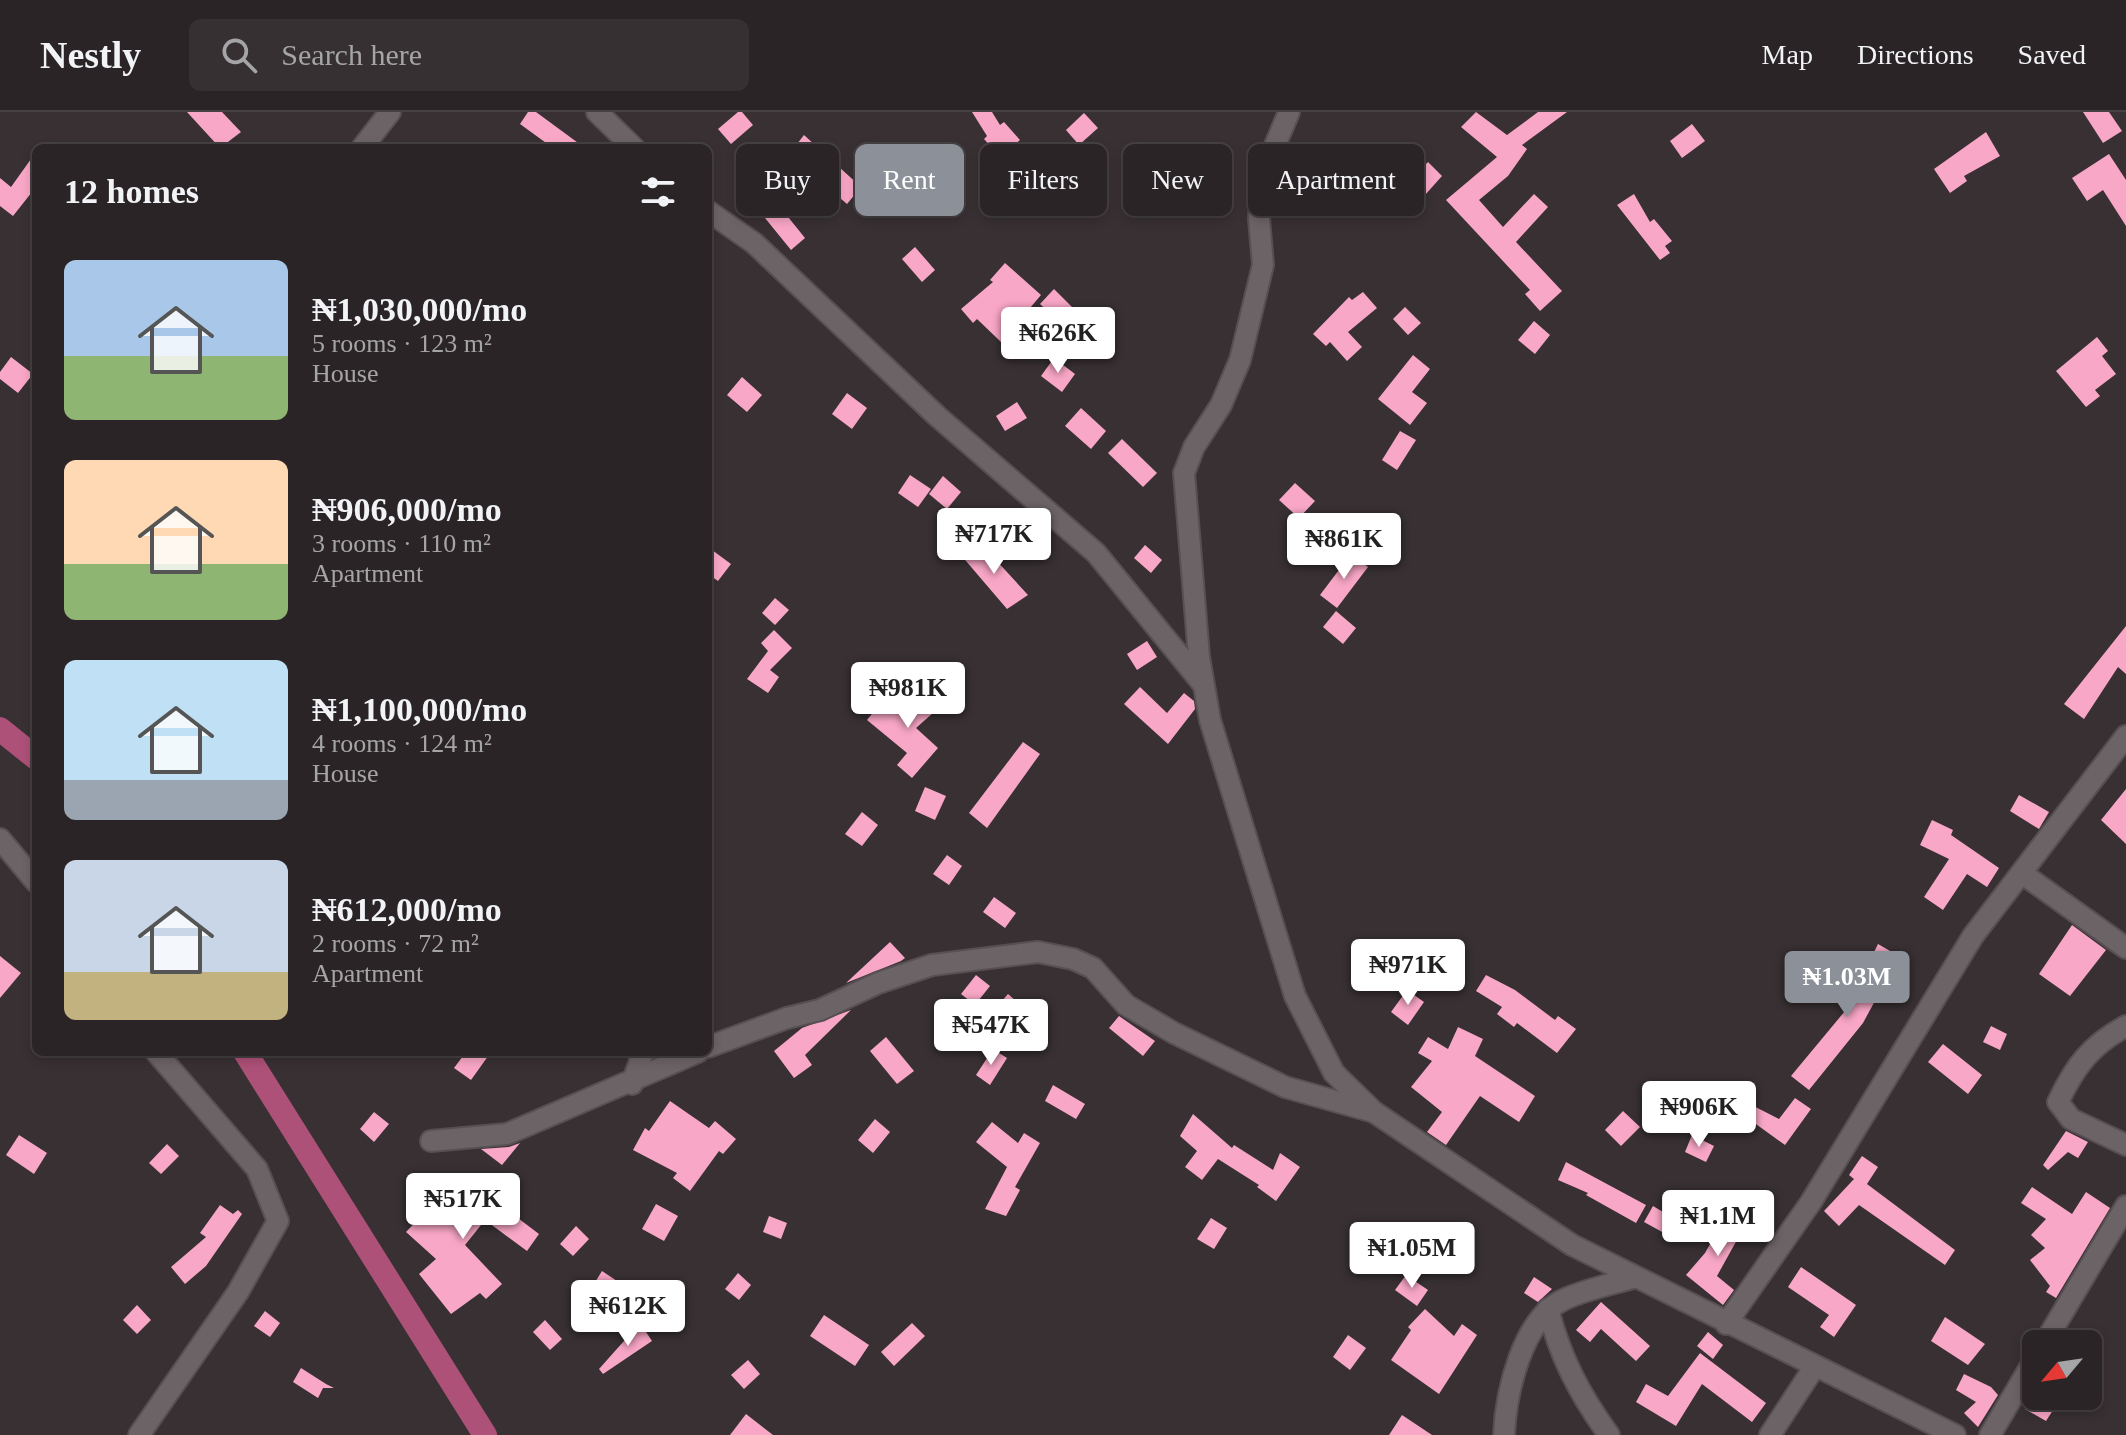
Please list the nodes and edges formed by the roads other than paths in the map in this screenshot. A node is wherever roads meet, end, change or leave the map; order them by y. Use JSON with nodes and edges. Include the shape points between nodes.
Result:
{"nodes":[{"id":1,"x":390,"y":112,"type":"edge"},
{"id":2,"x":597,"y":112,"type":"edge"},
{"id":3,"x":1289,"y":112,"type":"edge"},
{"id":4,"x":365,"y":144,"type":"edge"},
{"id":5,"x":630,"y":144,"type":"edge"},
{"id":6,"x":712,"y":214,"type":"edge"},
{"id":7,"x":1204,"y":686,"type":"junction"},
{"id":8,"x":2126,"y":736,"type":"edge"},
{"id":9,"x":0,"y":839,"type":"edge"},
{"id":10,"x":2023,"y":874,"type":"junction"},
{"id":11,"x":32,"y":877,"type":"edge"},
{"id":12,"x":2126,"y":948,"type":"edge"},
{"id":13,"x":2126,"y":1026,"type":"edge"},
{"id":14,"x":712,"y":1046,"type":"edge"},
{"id":15,"x":159,"y":1056,"type":"edge"},
{"id":16,"x":642,"y":1056,"type":"edge"},
{"id":17,"x":690,"y":1056,"type":"edge"},
{"id":18,"x":632,"y":1084,"type":"junction"},
{"id":19,"x":1374,"y":1112,"type":"junction"},
{"id":20,"x":431,"y":1141,"type":"dead end"},
{"id":21,"x":2126,"y":1145,"type":"edge"},
{"id":22,"x":2126,"y":1206,"type":"edge"},
{"id":23,"x":1636,"y":1277,"type":"junction"},
{"id":24,"x":1548,"y":1309,"type":"junction"},
{"id":25,"x":1726,"y":1324,"type":"junction"},
{"id":26,"x":2052,"y":1330,"type":"edge"},
{"id":27,"x":1815,"y":1366,"type":"junction"},
{"id":28,"x":2022,"y":1381,"type":"edge"},
{"id":29,"x":139,"y":1435,"type":"edge"},
{"id":30,"x":1504,"y":1435,"type":"edge"},
{"id":31,"x":1609,"y":1435,"type":"edge"},
{"id":32,"x":1770,"y":1435,"type":"edge"},
{"id":33,"x":1955,"y":1435,"type":"edge"},
{"id":34,"x":1990,"y":1435,"type":"edge"}],
"edges":[{"from":1,"to":4,"type":"street"},
{"from":2,"to":5,"type":"street"},
{"from":3,"to":7,"type":"street","via":[[1261,179],[1263,265],[1240,360],[1184,473]]},
{"from":6,"to":7,"type":"street","via":[[754,243],[937,416],[1096,553]]},
{"from":7,"to":19,"type":"street","via":[[1295,996],[1334,1073]]},
{"from":8,"to":10,"type":"street"},
{"from":9,"to":11,"type":"street"},
{"from":10,"to":12,"type":"street"},
{"from":10,"to":25,"type":"street","via":[[1973,936],[1811,1202]]},
{"from":13,"to":21,"type":"street","via":[[2098,1041],[2058,1102],[2071,1119]]},
{"from":14,"to":19,"type":"street","via":[[932,965],[1038,952],[1093,968],[1126,1005],[1285,1087]]},
{"from":15,"to":29,"type":"street","via":[[257,1169],[278,1221],[238,1292]]},
{"from":16,"to":18,"type":"street"},
{"from":17,"to":18,"type":"street"},
{"from":18,"to":20,"type":"street","via":[[507,1134]]},
{"from":19,"to":23,"type":"street","via":[[1572,1245]]},
{"from":22,"to":26,"type":"street"},
{"from":23,"to":24,"type":"street"},
{"from":23,"to":25,"type":"street"},
{"from":24,"to":30,"type":"street","via":[[1522,1355]]},
{"from":24,"to":31,"type":"street","via":[[1559,1351]]},
{"from":25,"to":27,"type":"street"},
{"from":27,"to":32,"type":"street"},
{"from":27,"to":33,"type":"street"},
{"from":28,"to":34,"type":"street"}]}
